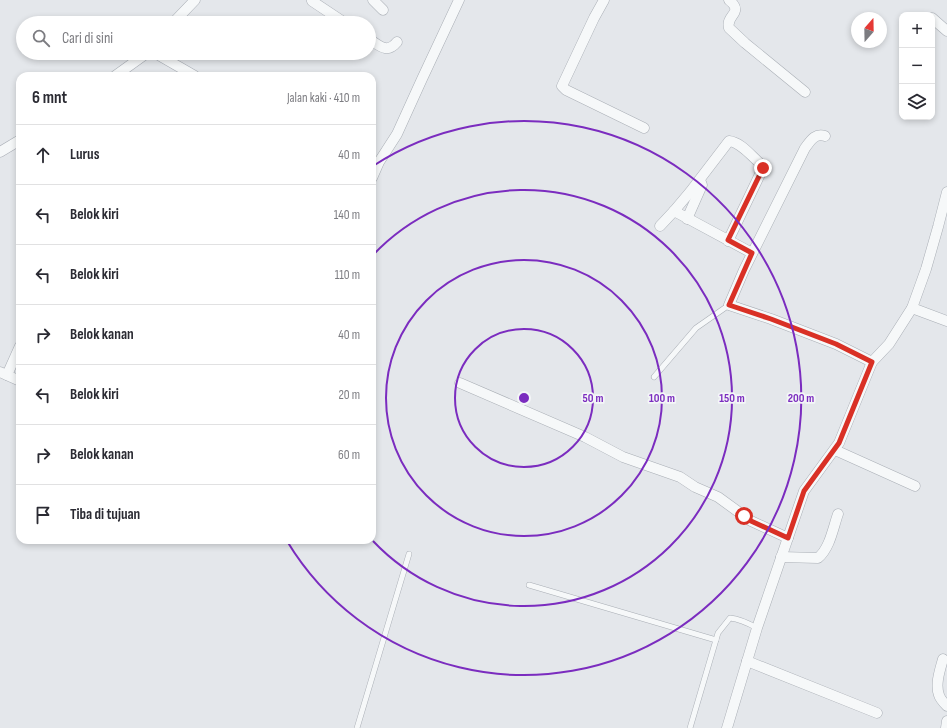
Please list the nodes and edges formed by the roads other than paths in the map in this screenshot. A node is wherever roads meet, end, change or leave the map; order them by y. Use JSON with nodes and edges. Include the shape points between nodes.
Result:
{"nodes":[{"id":1,"x":195,"y":0,"type":"edge"},
{"id":2,"x":311,"y":0,"type":"edge"},
{"id":3,"x":372,"y":0,"type":"edge"},
{"id":4,"x":459,"y":0,"type":"edge"},
{"id":5,"x":604,"y":0,"type":"edge"},
{"id":6,"x":729,"y":0,"type":"edge"},
{"id":7,"x":382,"y":10,"type":"dead end"},
{"id":8,"x":180,"y":16,"type":"edge"},
{"id":9,"x":335,"y":16,"type":"edge"},
{"id":10,"x":935,"y":21,"type":"edge"},
{"id":11,"x":947,"y":31,"type":"edge"},
{"id":12,"x":397,"y":42,"type":"dead end"},
{"id":13,"x":376,"y":44,"type":"edge"},
{"id":14,"x":137,"y":60,"type":"edge"},
{"id":15,"x":167,"y":60,"type":"edge"},
{"id":16,"x":121,"y":72,"type":"edge"},
{"id":17,"x":188,"y":72,"type":"edge"},
{"id":18,"x":805,"y":92,"type":"dead end"},
{"id":19,"x":644,"y":128,"type":"dead end"},
{"id":20,"x":825,"y":136,"type":"dead end"},
{"id":21,"x":16,"y":142,"type":"edge"},
{"id":22,"x":0,"y":152,"type":"edge"},
{"id":23,"x":376,"y":169,"type":"edge"},
{"id":24,"x":700,"y":180,"type":"junction"},
{"id":25,"x":946,"y":198,"type":"edge"},
{"id":26,"x":674,"y":211,"type":"junction"},
{"id":27,"x":687,"y":219,"type":"junction"},
{"id":28,"x":660,"y":226,"type":"dead end"},
{"id":29,"x":728,"y":240,"type":"junction"},
{"id":30,"x":752,"y":253,"type":"junction"},
{"id":31,"x":729,"y":305,"type":"junction"},
{"id":32,"x":912,"y":308,"type":"junction"},
{"id":33,"x":947,"y":321,"type":"edge"},
{"id":34,"x":16,"y":353,"type":"edge"},
{"id":35,"x":872,"y":362,"type":"junction"},
{"id":36,"x":4,"y":374,"type":"edge"},
{"id":37,"x":654,"y":377,"type":"dead end"},
{"id":38,"x":16,"y":378,"type":"edge"},
{"id":39,"x":460,"y":383,"type":"dead end"},
{"id":40,"x":835,"y":450,"type":"junction"},
{"id":41,"x":915,"y":486,"type":"dead end"},
{"id":42,"x":838,"y":514,"type":"dead end"},
{"id":43,"x":788,"y":538,"type":"junction"},
{"id":44,"x":409,"y":554,"type":"dead end"},
{"id":45,"x":781,"y":557,"type":"junction"},
{"id":46,"x":529,"y":585,"type":"dead end"},
{"id":47,"x":757,"y":628,"type":"junction"},
{"id":48,"x":716,"y":640,"type":"junction"},
{"id":49,"x":943,"y":659,"type":"dead end"},
{"id":50,"x":747,"y":661,"type":"junction"},
{"id":51,"x":947,"y":706,"type":"edge"},
{"id":52,"x":877,"y":713,"type":"dead end"},
{"id":53,"x":947,"y":721,"type":"edge"},
{"id":54,"x":357,"y":728,"type":"edge"},
{"id":55,"x":690,"y":728,"type":"edge"},
{"id":56,"x":728,"y":728,"type":"edge"},
{"id":57,"x":946,"y":728,"type":"edge"}],
"edges":[{"from":1,"to":8,"type":"street"},
{"from":2,"to":9,"type":"street"},
{"from":3,"to":7,"type":"street"},
{"from":4,"to":23,"type":"street","via":[[397,134]]},
{"from":5,"to":19,"type":"street","via":[[562,86]]},
{"from":6,"to":18,"type":"street","via":[[736,7],[728,22],[729,28]]},
{"from":10,"to":11,"type":"street"},
{"from":12,"to":13,"type":"street","via":[[392,48],[387,49]]},
{"from":14,"to":16,"type":"street"},
{"from":15,"to":17,"type":"street"},
{"from":20,"to":30,"type":"street","via":[[815,136],[805,148]]},
{"from":21,"to":22,"type":"street"},
{"from":24,"to":26,"type":"street"},
{"from":24,"to":27,"type":"street","via":[[702,186]]},
{"from":24,"to":29,"type":"street","via":[[729,141],[739,145],[763,168]]},
{"from":25,"to":32,"type":"street","via":[[920,289]]},
{"from":26,"to":27,"type":"street"},
{"from":26,"to":28,"type":"street"},
{"from":27,"to":29,"type":"street"},
{"from":29,"to":30,"type":"street"},
{"from":30,"to":31,"type":"street"},
{"from":31,"to":35,"type":"street","via":[[836,344]]},
{"from":31,"to":37,"type":"lane","via":[[696,328]]},
{"from":32,"to":33,"type":"street"},
{"from":32,"to":35,"type":"street","via":[[889,344]]},
{"from":34,"to":36,"type":"street"},
{"from":35,"to":40,"type":"street"},
{"from":36,"to":38,"type":"street"},
{"from":39,"to":43,"type":"street","via":[[585,437],[623,457],[680,477],[718,497],[751,521]]},
{"from":40,"to":41,"type":"street"},
{"from":40,"to":43,"type":"street","via":[[804,491]]},
{"from":42,"to":45,"type":"street","via":[[826,548],[818,558]]},
{"from":43,"to":45,"type":"street"},
{"from":44,"to":54,"type":"lane"},
{"from":45,"to":47,"type":"street"},
{"from":46,"to":48,"type":"lane"},
{"from":47,"to":48,"type":"lane","via":[[747,622],[730,618],[718,633]]},
{"from":47,"to":50,"type":"street"},
{"from":48,"to":55,"type":"lane"},
{"from":49,"to":51,"type":"street","via":[[938,685],[940,697]]},
{"from":50,"to":52,"type":"street"},
{"from":50,"to":56,"type":"street"},
{"from":53,"to":57,"type":"street"}]}
